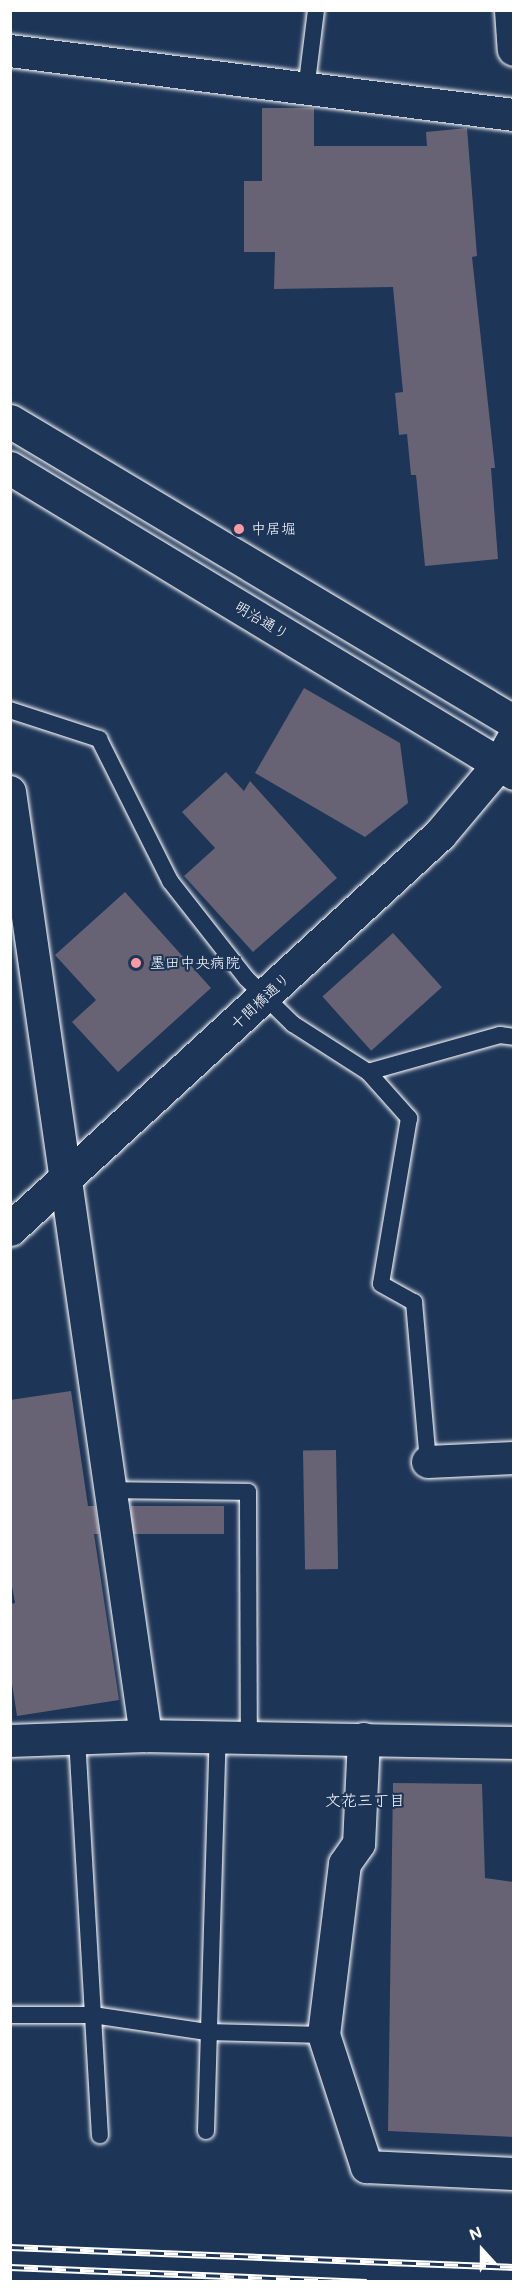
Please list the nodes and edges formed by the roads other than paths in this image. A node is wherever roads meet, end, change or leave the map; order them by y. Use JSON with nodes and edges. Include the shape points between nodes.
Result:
{"nodes":[{"id":1,"x":316,"y":10,"type":"edge"},
{"id":2,"x":511,"y":10,"type":"edge"},
{"id":3,"x":513,"y":49,"type":"edge"},
{"id":4,"x":10,"y":51,"type":"edge"},
{"id":5,"x":306,"y":90,"type":"junction"},
{"id":6,"x":513,"y":115,"type":"edge"},
{"id":7,"x":10,"y":421,"type":"edge"},
{"id":8,"x":10,"y":468,"type":"edge"},
{"id":9,"x":10,"y":710,"type":"edge"},
{"id":10,"x":513,"y":722,"type":"edge"},
{"id":11,"x":509,"y":758,"type":"edge"},
{"id":12,"x":10,"y":792,"type":"edge"},
{"id":13,"x":16,"y":888,"type":"edge"},
{"id":14,"x":264,"y":998,"type":"junction"},
{"id":15,"x":513,"y":1037,"type":"edge"},
{"id":16,"x":368,"y":1072,"type":"junction"},
{"id":17,"x":66,"y":1178,"type":"junction"},
{"id":18,"x":10,"y":1229,"type":"edge"},
{"id":19,"x":513,"y":1458,"type":"edge"},
{"id":20,"x":428,"y":1462,"type":"joint"},
{"id":21,"x":109,"y":1490,"type":"junction"},
{"id":22,"x":146,"y":1736,"type":"junction"},
{"id":23,"x":218,"y":1737,"type":"junction"},
{"id":24,"x":249,"y":1737,"type":"junction"},
{"id":25,"x":77,"y":1738,"type":"junction"},
{"id":26,"x":364,"y":1739,"type":"junction"},
{"id":27,"x":10,"y":1741,"type":"edge"},
{"id":28,"x":513,"y":1743,"type":"edge"},
{"id":29,"x":10,"y":2015,"type":"edge"},
{"id":30,"x":93,"y":2015,"type":"junction"},
{"id":31,"x":207,"y":2032,"type":"junction"},
{"id":32,"x":324,"y":2034,"type":"junction"},
{"id":33,"x":206,"y":2131,"type":"dead end"},
{"id":34,"x":100,"y":2135,"type":"dead end"},
{"id":35,"x":513,"y":2174,"type":"edge"}],
"edges":[{"from":1,"to":5,"type":"lane"},
{"from":2,"to":3,"type":"main road"},
{"from":4,"to":5,"type":"street"},
{"from":5,"to":6,"type":"street"},
{"from":7,"to":10,"type":"main road"},
{"from":8,"to":11,"type":"main road","name":"明治通り"},
{"from":9,"to":14,"type":"lane","via":[[99,739],[170,881]]},
{"from":11,"to":14,"type":"main road","name":"十間橋通り","via":[[440,834]]},
{"from":12,"to":13,"type":"street"},
{"from":13,"to":17,"type":"street"},
{"from":14,"to":16,"type":"lane","via":[[293,1024]]},
{"from":14,"to":17,"type":"main road","name":"十間橋通り"},
{"from":15,"to":16,"type":"lane","via":[[500,1035]]},
{"from":16,"to":20,"type":"lane","via":[[409,1118],[381,1284],[414,1302]]},
{"from":17,"to":18,"type":"main road","name":"十間橋通り"},
{"from":17,"to":21,"type":"street"},
{"from":19,"to":20,"type":"street"},
{"from":21,"to":22,"type":"street"},
{"from":21,"to":24,"type":"lane","via":[[248,1492]]},
{"from":22,"to":23,"type":"street"},
{"from":22,"to":25,"type":"street"},
{"from":23,"to":24,"type":"street"},
{"from":23,"to":31,"type":"lane"},
{"from":24,"to":26,"type":"street"},
{"from":25,"to":27,"type":"street"},
{"from":25,"to":30,"type":"lane"},
{"from":26,"to":28,"type":"street"},
{"from":26,"to":32,"type":"street","via":[[359,1844],[345,1864]]},
{"from":29,"to":30,"type":"lane"},
{"from":30,"to":31,"type":"lane"},
{"from":30,"to":34,"type":"lane"},
{"from":31,"to":32,"type":"lane"},
{"from":31,"to":33,"type":"lane"},
{"from":32,"to":35,"type":"street","via":[[367,2167]]}]}
